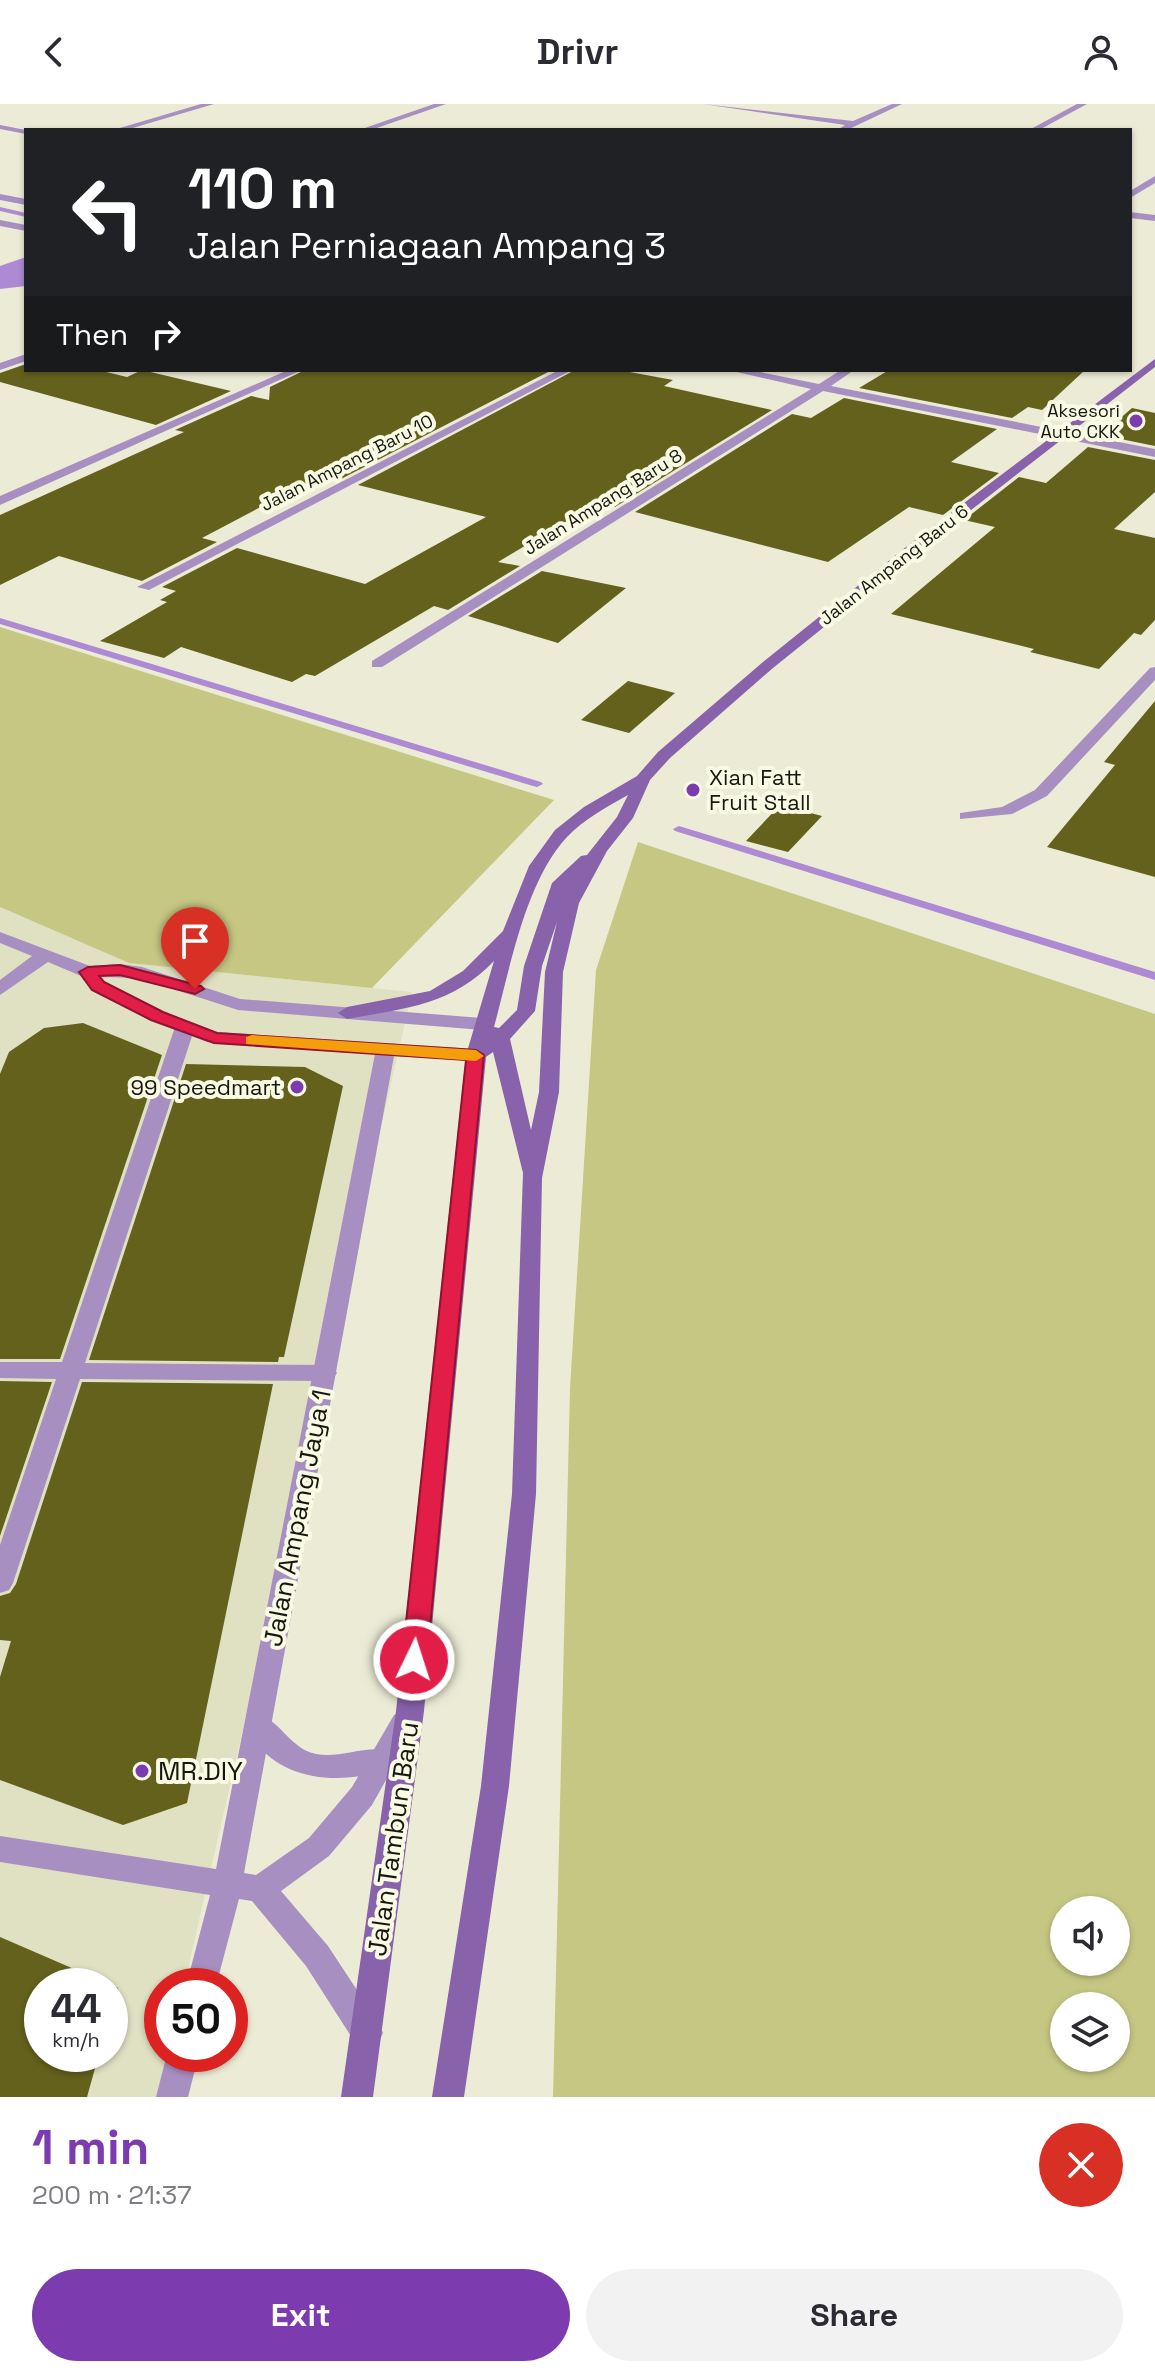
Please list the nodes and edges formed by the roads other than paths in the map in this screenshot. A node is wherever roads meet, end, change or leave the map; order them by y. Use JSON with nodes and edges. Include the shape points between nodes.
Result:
{"nodes":[{"id":1,"x":210,"y":104,"type":"edge"},
{"id":2,"x":442,"y":104,"type":"edge"},
{"id":3,"x":707,"y":104,"type":"edge"},
{"id":4,"x":898,"y":104,"type":"edge"},
{"id":5,"x":1083,"y":104,"type":"edge"},
{"id":6,"x":854,"y":124,"type":"junction"},
{"id":7,"x":0,"y":127,"type":"edge"},
{"id":8,"x":124,"y":128,"type":"edge"},
{"id":9,"x":369,"y":128,"type":"edge"},
{"id":10,"x":845,"y":128,"type":"edge"},
{"id":11,"x":1037,"y":128,"type":"edge"},
{"id":12,"x":24,"y":132,"type":"edge"},
{"id":13,"x":1155,"y":179,"type":"edge"},
{"id":14,"x":1132,"y":194,"type":"edge"},
{"id":15,"x":0,"y":197,"type":"edge"},
{"id":16,"x":24,"y":202,"type":"edge"},
{"id":17,"x":1132,"y":215,"type":"edge"},
{"id":18,"x":1155,"y":218,"type":"edge"},
{"id":19,"x":0,"y":223,"type":"edge"},
{"id":20,"x":24,"y":228,"type":"edge"},
{"id":21,"x":24,"y":358,"type":"edge"},
{"id":22,"x":1155,"y":362,"type":"edge"},
{"id":23,"x":0,"y":367,"type":"edge"},
{"id":24,"x":292,"y":372,"type":"edge"},
{"id":25,"x":563,"y":372,"type":"edge"},
{"id":26,"x":743,"y":372,"type":"edge"},
{"id":27,"x":846,"y":372,"type":"edge"},
{"id":28,"x":821,"y":387,"type":"junction"},
{"id":29,"x":1062,"y":434,"type":"junction"},
{"id":30,"x":1155,"y":453,"type":"edge"},
{"id":31,"x":0,"y":501,"type":"edge"},
{"id":32,"x":144,"y":587,"type":"dead end"},
{"id":33,"x":377,"y":664,"type":"dead end"},
{"id":34,"x":1155,"y":671,"type":"edge"},
{"id":35,"x":643,"y":779,"type":"junction"},
{"id":36,"x":966,"y":816,"type":"dead end"},
{"id":37,"x":599,"y":849,"type":"junction"},
{"id":38,"x":514,"y":924,"type":"junction"},
{"id":39,"x":0,"y":937,"type":"edge"},
{"id":40,"x":46,"y":955,"type":"junction"},
{"id":41,"x":88,"y":972,"type":"junction"},
{"id":42,"x":0,"y":989,"type":"edge"},
{"id":43,"x":347,"y":1013,"type":"junction"},
{"id":44,"x":482,"y":1024,"type":"junction"},
{"id":45,"x":185,"y":1027,"type":"junction"},
{"id":46,"x":500,"y":1038,"type":"junction"},
{"id":47,"x":386,"y":1049,"type":"junction"},
{"id":48,"x":476,"y":1055,"type":"junction"},
{"id":49,"x":532,"y":1178,"type":"junction"},
{"id":50,"x":0,"y":1370,"type":"edge"},
{"id":51,"x":69,"y":1373,"type":"junction"},
{"id":52,"x":325,"y":1373,"type":"junction"},
{"id":53,"x":0,"y":1583,"type":"edge"},
{"id":54,"x":410,"y":1711,"type":"junction"},
{"id":55,"x":259,"y":1726,"type":"junction"},
{"id":56,"x":382,"y":1760,"type":"junction"},
{"id":57,"x":0,"y":1849,"type":"edge"},
{"id":58,"x":228,"y":1882,"type":"junction"},
{"id":59,"x":260,"y":1889,"type":"junction"},
{"id":60,"x":206,"y":1968,"type":"edge"},
{"id":61,"x":367,"y":2033,"type":"junction"},
{"id":62,"x":178,"y":2072,"type":"edge"},
{"id":63,"x":172,"y":2097,"type":"edge"},
{"id":64,"x":357,"y":2097,"type":"edge"},
{"id":65,"x":448,"y":2097,"type":"edge"}],
"edges":[{"from":1,"to":8,"type":"street"},
{"from":2,"to":9,"type":"street"},
{"from":3,"to":6,"type":"street"},
{"from":4,"to":6,"type":"street"},
{"from":5,"to":11,"type":"street"},
{"from":6,"to":10,"type":"street"},
{"from":7,"to":12,"type":"street"},
{"from":13,"to":14,"type":"street"},
{"from":15,"to":16,"type":"street"},
{"from":17,"to":18,"type":"street"},
{"from":19,"to":20,"type":"street"},
{"from":21,"to":23,"type":"street"},
{"from":22,"to":29,"type":"main road","name":"Jalan Ampang Baru 6"},
{"from":24,"to":31,"type":"street"},
{"from":25,"to":32,"type":"street","name":"Jalan Ampang Baru 10"},
{"from":26,"to":28,"type":"street"},
{"from":27,"to":28,"type":"street","name":"Jalan Ampang Baru 8"},
{"from":28,"to":29,"type":"street"},
{"from":28,"to":33,"type":"street","name":"Jalan Ampang Baru 8"},
{"from":29,"to":30,"type":"street"},
{"from":29,"to":35,"type":"main road","name":"Jalan Ampang Baru 6","via":[[768,665]]},
{"from":34,"to":36,"type":"street","via":[[1033,799],[997,814]]},
{"from":35,"to":37,"type":"main road","name":"Jalan Ampang Baru 6","via":[[625,818]]},
{"from":35,"to":38,"type":"main road","name":"Jalan Ampang Baru 6","via":[[561,834],[538,866]]},
{"from":37,"to":46,"type":"main road","via":[[561,883],[533,966],[526,1011]]},
{"from":37,"to":49,"type":"main road","name":"Jalan Ampang Baru 6","via":[[570,903],[554,972],[549,1092]]},
{"from":38,"to":43,"type":"main road","via":[[480,969],[439,996]]},
{"from":38,"to":44,"type":"main road","name":"Jalan Ampang Baru 6"},
{"from":39,"to":40,"type":"street"},
{"from":40,"to":41,"type":"street"},
{"from":40,"to":42,"type":"street"},
{"from":41,"to":43,"type":"street","via":[[142,973],[238,1004]]},
{"from":41,"to":45,"type":"street","via":[[98,986]]},
{"from":43,"to":44,"type":"street"},
{"from":44,"to":46,"type":"main road"},
{"from":44,"to":48,"type":"main road","name":"Jalan Tambun Baru"},
{"from":45,"to":47,"type":"street","via":[[214,1038]]},
{"from":45,"to":51,"type":"street"},
{"from":46,"to":48,"type":"main road"},
{"from":46,"to":49,"type":"main road"},
{"from":47,"to":48,"type":"street"},
{"from":47,"to":52,"type":"street","name":"Jalan Ampang Jaya 1"},
{"from":48,"to":54,"type":"main road","name":"Jalan Tambun Baru"},
{"from":49,"to":65,"type":"main road","via":[[524,1494],[495,1786]]},
{"from":50,"to":51,"type":"street"},
{"from":51,"to":52,"type":"street"},
{"from":51,"to":53,"type":"street"},
{"from":52,"to":55,"type":"street","name":"Jalan Ampang Jaya 1"},
{"from":54,"to":56,"type":"street"},
{"from":54,"to":61,"type":"main road","name":"Jalan Tambun Baru"},
{"from":55,"to":56,"type":"street","via":[[277,1748],[303,1764],[338,1770]]},
{"from":55,"to":58,"type":"street","name":"Jalan Ampang Jaya 1"},
{"from":56,"to":59,"type":"street","via":[[362,1796],[319,1847]]},
{"from":57,"to":58,"type":"street"},
{"from":58,"to":59,"type":"street"},
{"from":58,"to":60,"type":"street","name":"Jalan Ampang Jaya 1"},
{"from":59,"to":61,"type":"street","via":[[317,1956]]},
{"from":61,"to":64,"type":"main road","name":"Jalan Tambun Baru"},
{"from":62,"to":63,"type":"street"}]}
